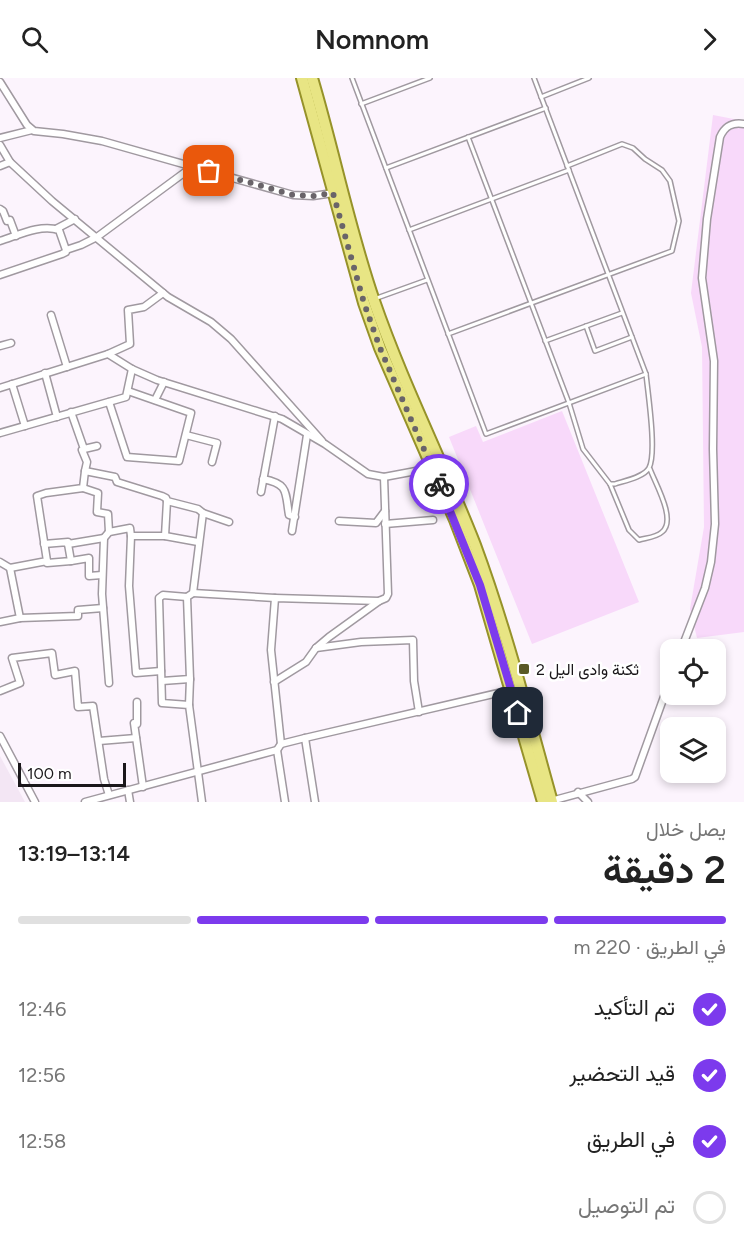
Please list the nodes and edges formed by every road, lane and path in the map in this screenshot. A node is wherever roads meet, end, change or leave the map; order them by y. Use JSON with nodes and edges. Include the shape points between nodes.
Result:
{"nodes":[{"id":1,"x":302,"y":78,"type":"edge"},
{"id":2,"x":312,"y":78,"type":"edge"},
{"id":3,"x":352,"y":78,"type":"edge"},
{"id":4,"x":428,"y":78,"type":"edge"},
{"id":5,"x":534,"y":78,"type":"edge"},
{"id":6,"x":589,"y":78,"type":"edge"},
{"id":7,"x":0,"y":82,"type":"edge"},
{"id":8,"x":541,"y":97,"type":"junction"},
{"id":9,"x":361,"y":104,"type":"junction"},
{"id":10,"x":546,"y":108,"type":"junction"},
{"id":11,"x":744,"y":124,"type":"edge"},
{"id":12,"x":32,"y":130,"type":"junction"},
{"id":13,"x":468,"y":137,"type":"junction"},
{"id":14,"x":0,"y":138,"type":"edge"},
{"id":15,"x":0,"y":145,"type":"edge"},
{"id":16,"x":10,"y":162,"type":"junction"},
{"id":17,"x":0,"y":166,"type":"edge"},
{"id":18,"x":192,"y":166,"type":"junction"},
{"id":19,"x":386,"y":168,"type":"junction"},
{"id":20,"x":568,"y":168,"type":"junction"},
{"id":21,"x":333,"y":193,"type":"junction"},
{"id":22,"x":492,"y":199,"type":"junction"},
{"id":23,"x":0,"y":209,"type":"edge"},
{"id":24,"x":75,"y":219,"type":"junction"},
{"id":25,"x":56,"y":229,"type":"junction"},
{"id":26,"x":409,"y":230,"type":"junction"},
{"id":27,"x":16,"y":236,"type":"junction"},
{"id":28,"x":97,"y":237,"type":"junction"},
{"id":29,"x":0,"y":242,"type":"edge"},
{"id":30,"x":66,"y":250,"type":"junction"},
{"id":31,"x":0,"y":275,"type":"edge"},
{"id":32,"x":608,"y":275,"type":"junction"},
{"id":33,"x":428,"y":280,"type":"junction"},
{"id":34,"x":163,"y":293,"type":"junction"},
{"id":35,"x":369,"y":301,"type":"junction"},
{"id":36,"x":531,"y":303,"type":"junction"},
{"id":37,"x":623,"y":313,"type":"junction"},
{"id":38,"x":51,"y":315,"type":"dead end"},
{"id":39,"x":586,"y":326,"type":"junction"},
{"id":40,"x":448,"y":334,"type":"junction"},
{"id":41,"x":632,"y":337,"type":"junction"},
{"id":42,"x":545,"y":341,"type":"junction"},
{"id":43,"x":11,"y":343,"type":"dead end"},
{"id":44,"x":0,"y":346,"type":"edge"},
{"id":45,"x":108,"y":354,"type":"junction"},
{"id":46,"x":67,"y":368,"type":"junction"},
{"id":47,"x":132,"y":369,"type":"junction"},
{"id":48,"x":45,"y":373,"type":"junction"},
{"id":49,"x":646,"y":374,"type":"junction"},
{"id":50,"x":164,"y":382,"type":"junction"},
{"id":51,"x":12,"y":384,"type":"junction"},
{"id":52,"x":0,"y":388,"type":"edge"},
{"id":53,"x":128,"y":391,"type":"junction"},
{"id":54,"x":155,"y":400,"type":"junction"},
{"id":55,"x":109,"y":402,"type":"junction"},
{"id":56,"x":569,"y":403,"type":"junction"},
{"id":57,"x":71,"y":412,"type":"junction"},
{"id":58,"x":275,"y":416,"type":"junction"},
{"id":59,"x":57,"y":417,"type":"junction"},
{"id":60,"x":25,"y":426,"type":"junction"},
{"id":61,"x":0,"y":433,"type":"edge"},
{"id":62,"x":186,"y":435,"type":"junction"},
{"id":63,"x":307,"y":435,"type":"junction"},
{"id":64,"x":325,"y":444,"type":"junction"},
{"id":65,"x":97,"y":446,"type":"dead end"},
{"id":66,"x":84,"y":449,"type":"junction"},
{"id":67,"x":212,"y":462,"type":"dead end"},
{"id":68,"x":432,"y":468,"type":"junction"},
{"id":69,"x":649,"y":468,"type":"junction"},
{"id":70,"x":85,"y":471,"type":"junction"},
{"id":71,"x":384,"y":477,"type":"junction"},
{"id":72,"x":263,"y":479,"type":"junction"},
{"id":73,"x":610,"y":484,"type":"junction"},
{"id":74,"x":83,"y":488,"type":"junction"},
{"id":75,"x":261,"y":492,"type":"dead end"},
{"id":76,"x":167,"y":501,"type":"junction"},
{"id":77,"x":385,"y":511,"type":"junction"},
{"id":78,"x":203,"y":513,"type":"junction"},
{"id":79,"x":295,"y":517,"type":"junction"},
{"id":80,"x":433,"y":520,"type":"dead end"},
{"id":81,"x":339,"y":521,"type":"dead end"},
{"id":82,"x":230,"y":522,"type":"dead end"},
{"id":83,"x":385,"y":524,"type":"junction"},
{"id":84,"x":292,"y":531,"type":"dead end"},
{"id":85,"x":109,"y":532,"type":"junction"},
{"id":86,"x":131,"y":536,"type":"junction"},
{"id":87,"x":165,"y":536,"type":"junction"},
{"id":88,"x":104,"y":538,"type":"junction"},
{"id":89,"x":198,"y":542,"type":"junction"},
{"id":90,"x":44,"y":544,"type":"junction"},
{"id":91,"x":68,"y":544,"type":"junction"},
{"id":92,"x":47,"y":561,"type":"junction"},
{"id":93,"x":70,"y":561,"type":"junction"},
{"id":94,"x":0,"y":562,"type":"edge"},
{"id":95,"x":10,"y":567,"type":"junction"},
{"id":96,"x":102,"y":575,"type":"junction"},
{"id":97,"x":190,"y":595,"type":"junction"},
{"id":98,"x":275,"y":598,"type":"junction"},
{"id":99,"x":379,"y":601,"type":"junction"},
{"id":100,"x":103,"y":608,"type":"junction"},
{"id":101,"x":20,"y":618,"type":"junction"},
{"id":102,"x":0,"y":622,"type":"edge"},
{"id":103,"x":685,"y":639,"type":"edge"},
{"id":104,"x":316,"y":648,"type":"junction"},
{"id":105,"x":161,"y":671,"type":"junction"},
{"id":106,"x":190,"y":679,"type":"junction"},
{"id":107,"x":162,"y":681,"type":"junction"},
{"id":108,"x":274,"y":682,"type":"junction"},
{"id":109,"x":110,"y":683,"type":"dead end"},
{"id":110,"x":516,"y":689,"type":"junction"},
{"id":111,"x":0,"y":691,"type":"edge"},
{"id":112,"x":137,"y":702,"type":"dead end"},
{"id":113,"x":189,"y":705,"type":"junction"},
{"id":114,"x":661,"y":705,"type":"edge"},
{"id":115,"x":419,"y":712,"type":"junction"},
{"id":116,"x":0,"y":736,"type":"edge"},
{"id":117,"x":136,"y":738,"type":"junction"},
{"id":118,"x":305,"y":738,"type":"junction"},
{"id":119,"x":99,"y":741,"type":"junction"},
{"id":120,"x":281,"y":744,"type":"junction"},
{"id":121,"x":277,"y":750,"type":"junction"},
{"id":122,"x":199,"y":772,"type":"junction"},
{"id":123,"x":143,"y":787,"type":"junction"},
{"id":124,"x":128,"y":790,"type":"junction"},
{"id":125,"x":578,"y":792,"type":"junction"},
{"id":126,"x":109,"y":795,"type":"junction"},
{"id":127,"x":35,"y":802,"type":"edge"},
{"id":128,"x":85,"y":802,"type":"edge"},
{"id":129,"x":130,"y":802,"type":"edge"},
{"id":130,"x":202,"y":802,"type":"edge"},
{"id":131,"x":285,"y":802,"type":"edge"},
{"id":132,"x":315,"y":802,"type":"edge"},
{"id":133,"x":548,"y":802,"type":"edge"},
{"id":134,"x":588,"y":802,"type":"edge"}],
"edges":[{"from":1,"to":21,"type":"main road"},
{"from":2,"to":35,"type":"main road"},
{"from":3,"to":9,"type":"lane"},
{"from":4,"to":9,"type":"lane"},
{"from":5,"to":8,"type":"lane"},
{"from":6,"to":8,"type":"lane"},
{"from":7,"to":12,"type":"street"},
{"from":8,"to":10,"type":"lane"},
{"from":9,"to":19,"type":"lane"},
{"from":10,"to":13,"type":"lane"},
{"from":10,"to":20,"type":"lane"},
{"from":11,"to":103,"type":"street","via":[[727,126],[720,137],[706,219],[702,278],[714,361],[715,524],[705,588]]},
{"from":12,"to":14,"type":"street"},
{"from":12,"to":18,"type":"street","via":[[102,141]]},
{"from":13,"to":19,"type":"lane"},
{"from":13,"to":22,"type":"lane"},
{"from":15,"to":16,"type":"street"},
{"from":16,"to":17,"type":"street"},
{"from":16,"to":24,"type":"street"},
{"from":18,"to":21,"type":"street","via":[[293,195]]},
{"from":18,"to":28,"type":"street"},
{"from":19,"to":26,"type":"lane"},
{"from":20,"to":22,"type":"lane"},
{"from":20,"to":32,"type":"lane"},
{"from":20,"to":32,"type":"lane","via":[[622,144],[662,170],[670,181],[679,220],[672,251]]},
{"from":21,"to":35,"type":"main road"},
{"from":22,"to":26,"type":"lane"},
{"from":22,"to":36,"type":"lane"},
{"from":23,"to":27,"type":"street"},
{"from":24,"to":25,"type":"street"},
{"from":24,"to":28,"type":"street"},
{"from":25,"to":27,"type":"street"},
{"from":25,"to":30,"type":"street"},
{"from":26,"to":33,"type":"lane"},
{"from":27,"to":29,"type":"street"},
{"from":28,"to":30,"type":"street"},
{"from":28,"to":34,"type":"street"},
{"from":30,"to":31,"type":"street"},
{"from":32,"to":36,"type":"lane"},
{"from":32,"to":37,"type":"lane"},
{"from":33,"to":35,"type":"lane"},
{"from":33,"to":40,"type":"lane"},
{"from":34,"to":45,"type":"street","via":[[144,307],[128,310],[130,344]]},
{"from":34,"to":64,"type":"street","via":[[231,339]]},
{"from":35,"to":68,"type":"main road","via":[[380,348]]},
{"from":35,"to":110,"type":"main road","via":[[474,543]]},
{"from":36,"to":40,"type":"lane"},
{"from":36,"to":42,"type":"lane"},
{"from":37,"to":39,"type":"lane"},
{"from":37,"to":41,"type":"lane"},
{"from":38,"to":46,"type":"street"},
{"from":39,"to":41,"type":"lane","via":[[595,351]]},
{"from":39,"to":42,"type":"lane"},
{"from":40,"to":56,"type":"lane","via":[[486,434]]},
{"from":41,"to":49,"type":"lane"},
{"from":42,"to":56,"type":"lane"},
{"from":43,"to":44,"type":"street"},
{"from":45,"to":46,"type":"street"},
{"from":45,"to":47,"type":"street"},
{"from":46,"to":48,"type":"street"},
{"from":47,"to":50,"type":"street"},
{"from":47,"to":53,"type":"street"},
{"from":48,"to":51,"type":"street"},
{"from":48,"to":59,"type":"street"},
{"from":49,"to":56,"type":"lane"},
{"from":49,"to":69,"type":"lane","via":[[652,434]]},
{"from":50,"to":54,"type":"street"},
{"from":50,"to":58,"type":"street"},
{"from":51,"to":52,"type":"street"},
{"from":51,"to":60,"type":"street"},
{"from":53,"to":54,"type":"street"},
{"from":53,"to":55,"type":"street","via":[[126,397]]},
{"from":54,"to":62,"type":"street","via":[[191,413]]},
{"from":55,"to":57,"type":"street"},
{"from":55,"to":62,"type":"street","via":[[127,457],[179,461]]},
{"from":56,"to":73,"type":"lane","via":[[583,449]]},
{"from":57,"to":59,"type":"street"},
{"from":57,"to":66,"type":"street"},
{"from":58,"to":63,"type":"street"},
{"from":58,"to":72,"type":"street"},
{"from":59,"to":60,"type":"street"},
{"from":60,"to":61,"type":"street"},
{"from":62,"to":67,"type":"street","via":[[217,443]]},
{"from":63,"to":64,"type":"street"},
{"from":63,"to":79,"type":"street"},
{"from":64,"to":71,"type":"street","via":[[368,474]]},
{"from":65,"to":66,"type":"street"},
{"from":66,"to":70,"type":"street"},
{"from":68,"to":71,"type":"street"},
{"from":68,"to":110,"type":"main road","via":[[480,585]]},
{"from":69,"to":73,"type":"lane"},
{"from":69,"to":73,"type":"lane","via":[[668,524],[663,532],[651,537],[639,540],[629,530]]},
{"from":70,"to":74,"type":"street"},
{"from":70,"to":76,"type":"street","via":[[115,477],[117,482]]},
{"from":71,"to":77,"type":"street"},
{"from":72,"to":75,"type":"street"},
{"from":72,"to":79,"type":"street","via":[[278,482],[285,489],[289,515]]},
{"from":74,"to":85,"type":"street","via":[[98,493],[98,512],[108,514]]},
{"from":74,"to":90,"type":"street","via":[[37,496]]},
{"from":76,"to":78,"type":"street"},
{"from":76,"to":87,"type":"street"},
{"from":77,"to":81,"type":"street","via":[[376,523]]},
{"from":77,"to":83,"type":"street"},
{"from":78,"to":82,"type":"street"},
{"from":78,"to":89,"type":"street"},
{"from":79,"to":84,"type":"street"},
{"from":80,"to":83,"type":"street"},
{"from":83,"to":99,"type":"street","via":[[388,594]]},
{"from":85,"to":86,"type":"street","via":[[130,528]]},
{"from":85,"to":88,"type":"street"},
{"from":86,"to":87,"type":"street"},
{"from":86,"to":105,"type":"street","via":[[129,586],[136,673]]},
{"from":87,"to":89,"type":"street"},
{"from":88,"to":91,"type":"street"},
{"from":88,"to":96,"type":"street"},
{"from":89,"to":97,"type":"street"},
{"from":90,"to":91,"type":"street"},
{"from":90,"to":92,"type":"street"},
{"from":91,"to":93,"type":"street"},
{"from":92,"to":93,"type":"street"},
{"from":92,"to":95,"type":"street"},
{"from":93,"to":96,"type":"street","via":[[89,558],[89,576]]},
{"from":94,"to":95,"type":"street"},
{"from":95,"to":101,"type":"street"},
{"from":96,"to":100,"type":"street"},
{"from":97,"to":98,"type":"street"},
{"from":97,"to":105,"type":"street","via":[[159,598]]},
{"from":97,"to":106,"type":"street"},
{"from":98,"to":99,"type":"street"},
{"from":98,"to":108,"type":"street","via":[[271,650]]},
{"from":99,"to":104,"type":"street"},
{"from":100,"to":101,"type":"street","via":[[78,610],[78,616]]},
{"from":100,"to":109,"type":"street"},
{"from":101,"to":102,"type":"street"},
{"from":104,"to":108,"type":"street","via":[[306,662]]},
{"from":104,"to":115,"type":"street","via":[[413,640]]},
{"from":105,"to":107,"type":"street"},
{"from":106,"to":107,"type":"street"},
{"from":106,"to":113,"type":"street"},
{"from":107,"to":113,"type":"street","via":[[162,703]]},
{"from":108,"to":120,"type":"street"},
{"from":110,"to":115,"type":"street"},
{"from":110,"to":133,"type":"main road"},
{"from":111,"to":119,"type":"street","via":[[20,683],[12,658],[52,653],[55,675],[75,671],[78,707],[93,706]]},
{"from":112,"to":117,"type":"street"},
{"from":113,"to":122,"type":"street"},
{"from":114,"to":125,"type":"street","via":[[635,777]]},
{"from":115,"to":118,"type":"street"},
{"from":116,"to":127,"type":"street"},
{"from":117,"to":119,"type":"street"},
{"from":117,"to":123,"type":"street"},
{"from":118,"to":120,"type":"street"},
{"from":118,"to":132,"type":"street"},
{"from":119,"to":126,"type":"street"},
{"from":120,"to":121,"type":"street"},
{"from":121,"to":122,"type":"street"},
{"from":121,"to":131,"type":"street"},
{"from":122,"to":123,"type":"street"},
{"from":122,"to":130,"type":"street"},
{"from":123,"to":124,"type":"street"},
{"from":124,"to":126,"type":"street"},
{"from":124,"to":129,"type":"street"},
{"from":125,"to":133,"type":"street"},
{"from":125,"to":134,"type":"street"},
{"from":126,"to":128,"type":"street"}]}
